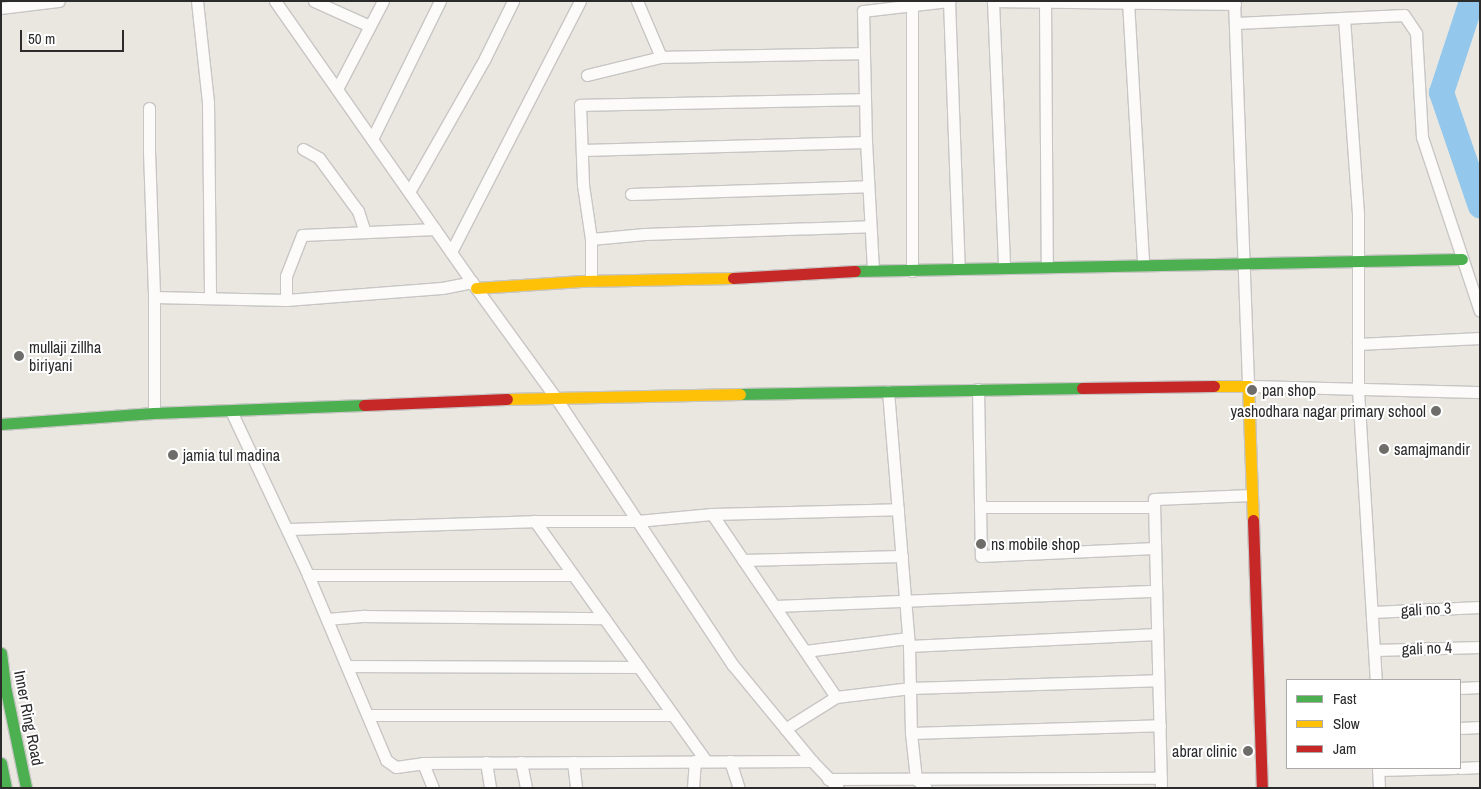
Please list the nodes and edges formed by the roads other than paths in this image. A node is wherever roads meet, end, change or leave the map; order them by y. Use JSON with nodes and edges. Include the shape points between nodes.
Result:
{"nodes":[{"id":1,"x":59,"y":1,"type":"edge"},
{"id":2,"x":197,"y":1,"type":"edge"},
{"id":3,"x":276,"y":1,"type":"edge"},
{"id":4,"x":314,"y":1,"type":"edge"},
{"id":5,"x":382,"y":1,"type":"edge"},
{"id":6,"x":440,"y":1,"type":"edge"},
{"id":7,"x":513,"y":1,"type":"edge"},
{"id":8,"x":580,"y":1,"type":"edge"},
{"id":9,"x":637,"y":1,"type":"edge"},
{"id":10,"x":950,"y":1,"type":"edge"},
{"id":11,"x":993,"y":1,"type":"edge"},
{"id":12,"x":1045,"y":2,"type":"junction"},
{"id":13,"x":1129,"y":3,"type":"edge"},
{"id":14,"x":1234,"y":3,"type":"edge"},
{"id":15,"x":911,"y":4,"type":"edge"},
{"id":16,"x":1,"y":8,"type":"edge"},
{"id":17,"x":1344,"y":18,"type":"junction"},
{"id":18,"x":1236,"y":23,"type":"junction"},
{"id":19,"x":370,"y":26,"type":"junction"},
{"id":20,"x":864,"y":53,"type":"junction"},
{"id":21,"x":661,"y":57,"type":"junction"},
{"id":22,"x":588,"y":74,"type":"dead end"},
{"id":23,"x":338,"y":89,"type":"junction"},
{"id":24,"x":865,"y":99,"type":"junction"},
{"id":25,"x":150,"y":108,"type":"dead end"},
{"id":26,"x":372,"y":139,"type":"junction"},
{"id":27,"x":866,"y":142,"type":"junction"},
{"id":28,"x":302,"y":148,"type":"dead end"},
{"id":29,"x":583,"y":150,"type":"junction"},
{"id":30,"x":868,"y":186,"type":"junction"},
{"id":31,"x":409,"y":192,"type":"junction"},
{"id":32,"x":631,"y":194,"type":"dead end"},
{"id":33,"x":870,"y":226,"type":"junction"},
{"id":34,"x":435,"y":229,"type":"junction"},
{"id":35,"x":365,"y":232,"type":"junction"},
{"id":36,"x":591,"y":239,"type":"junction"},
{"id":37,"x":451,"y":252,"type":"junction"},
{"id":38,"x":1462,"y":259,"type":"junction"},
{"id":39,"x":1359,"y":262,"type":"junction"},
{"id":40,"x":1244,"y":263,"type":"junction"},
{"id":41,"x":1143,"y":265,"type":"junction"},
{"id":42,"x":1004,"y":268,"type":"junction"},
{"id":43,"x":1047,"y":268,"type":"junction"},
{"id":44,"x":959,"y":269,"type":"junction"},
{"id":45,"x":873,"y":270,"type":"junction"},
{"id":46,"x":912,"y":271,"type":"junction"},
{"id":47,"x":591,"y":281,"type":"junction"},
{"id":48,"x":474,"y":285,"type":"junction"},
{"id":49,"x":154,"y":297,"type":"junction"},
{"id":50,"x":210,"y":298,"type":"junction"},
{"id":51,"x":286,"y":300,"type":"junction"},
{"id":52,"x":1480,"y":311,"type":"edge"},
{"id":53,"x":1480,"y":338,"type":"edge"},
{"id":54,"x":1358,"y":344,"type":"junction"},
{"id":55,"x":1248,"y":386,"type":"junction"},
{"id":56,"x":978,"y":389,"type":"junction"},
{"id":57,"x":1358,"y":389,"type":"junction"},
{"id":58,"x":888,"y":391,"type":"junction"},
{"id":59,"x":1480,"y":392,"type":"edge"},
{"id":60,"x":556,"y":398,"type":"junction"},
{"id":61,"x":231,"y":411,"type":"junction"},
{"id":62,"x":154,"y":412,"type":"junction"},
{"id":63,"x":1,"y":424,"type":"edge"},
{"id":64,"x":1252,"y":495,"type":"junction"},
{"id":65,"x":980,"y":507,"type":"junction"},
{"id":66,"x":1154,"y":507,"type":"junction"},
{"id":67,"x":898,"y":509,"type":"junction"},
{"id":68,"x":712,"y":514,"type":"junction"},
{"id":69,"x":638,"y":521,"type":"junction"},
{"id":70,"x":535,"y":522,"type":"junction"},
{"id":71,"x":287,"y":529,"type":"junction"},
{"id":72,"x":1155,"y":548,"type":"junction"},
{"id":73,"x":902,"y":556,"type":"junction"},
{"id":74,"x":743,"y":560,"type":"junction"},
{"id":75,"x":573,"y":575,"type":"junction"},
{"id":76,"x":308,"y":576,"type":"junction"},
{"id":77,"x":1156,"y":591,"type":"junction"},
{"id":78,"x":906,"y":602,"type":"junction"},
{"id":79,"x":775,"y":606,"type":"junction"},
{"id":80,"x":1480,"y":607,"type":"edge"},
{"id":81,"x":1372,"y":612,"type":"junction"},
{"id":82,"x":604,"y":618,"type":"junction"},
{"id":83,"x":327,"y":619,"type":"junction"},
{"id":84,"x":1157,"y":634,"type":"junction"},
{"id":85,"x":908,"y":642,"type":"junction"},
{"id":86,"x":1480,"y":646,"type":"edge"},
{"id":87,"x":1374,"y":650,"type":"junction"},
{"id":88,"x":805,"y":652,"type":"junction"},
{"id":89,"x":1,"y":653,"type":"edge"},
{"id":90,"x":347,"y":666,"type":"junction"},
{"id":91,"x":639,"y":667,"type":"junction"},
{"id":92,"x":1376,"y":679,"type":"edge"},
{"id":93,"x":1158,"y":680,"type":"junction"},
{"id":94,"x":1480,"y":687,"type":"edge"},
{"id":95,"x":910,"y":688,"type":"junction"},
{"id":96,"x":1461,"y":688,"type":"edge"},
{"id":97,"x":836,"y":697,"type":"junction"},
{"id":98,"x":368,"y":715,"type":"junction"},
{"id":99,"x":673,"y":715,"type":"junction"},
{"id":100,"x":1160,"y":725,"type":"junction"},
{"id":101,"x":1480,"y":727,"type":"edge"},
{"id":102,"x":1461,"y":728,"type":"edge"},
{"id":103,"x":785,"y":729,"type":"junction"},
{"id":104,"x":911,"y":733,"type":"junction"},
{"id":105,"x":700,"y":761,"type":"junction"},
{"id":106,"x":730,"y":761,"type":"junction"},
{"id":107,"x":812,"y":761,"type":"junction"},
{"id":108,"x":486,"y":762,"type":"junction"},
{"id":109,"x":521,"y":762,"type":"junction"},
{"id":110,"x":573,"y":762,"type":"junction"},
{"id":111,"x":1,"y":763,"type":"edge"},
{"id":112,"x":423,"y":763,"type":"junction"},
{"id":113,"x":1480,"y":767,"type":"edge"},
{"id":114,"x":1461,"y":768,"type":"edge"},
{"id":115,"x":1378,"y":769,"type":"edge"},
{"id":116,"x":828,"y":779,"type":"junction"},
{"id":117,"x":916,"y":779,"type":"junction"},
{"id":118,"x":1071,"y":783,"type":"edge"},
{"id":119,"x":1111,"y":783,"type":"edge"},
{"id":120,"x":1161,"y":783,"type":"edge"},
{"id":121,"x":6,"y":788,"type":"edge"},
{"id":122,"x":26,"y":788,"type":"edge"},
{"id":123,"x":433,"y":788,"type":"edge"},
{"id":124,"x":490,"y":788,"type":"edge"},
{"id":125,"x":526,"y":788,"type":"edge"},
{"id":126,"x":576,"y":788,"type":"edge"},
{"id":127,"x":693,"y":788,"type":"edge"},
{"id":128,"x":738,"y":788,"type":"edge"},
{"id":129,"x":838,"y":788,"type":"edge"},
{"id":130,"x":926,"y":788,"type":"edge"},
{"id":131,"x":1262,"y":788,"type":"edge"},
{"id":132,"x":1379,"y":788,"type":"edge"}],
"edges":[{"from":1,"to":16,"type":"street"},
{"from":2,"to":50,"type":"street","via":[[208,102]]},
{"from":3,"to":23,"type":"street"},
{"from":4,"to":19,"type":"street"},
{"from":5,"to":19,"type":"street"},
{"from":6,"to":26,"type":"street"},
{"from":7,"to":31,"type":"street","via":[[485,58]]},
{"from":8,"to":37,"type":"street"},
{"from":9,"to":21,"type":"street"},
{"from":10,"to":15,"type":"street"},
{"from":10,"to":44,"type":"street"},
{"from":11,"to":12,"type":"street"},
{"from":11,"to":42,"type":"street"},
{"from":12,"to":13,"type":"street"},
{"from":12,"to":43,"type":"street"},
{"from":13,"to":14,"type":"street"},
{"from":13,"to":41,"type":"street"},
{"from":14,"to":18,"type":"street"},
{"from":15,"to":20,"type":"street","via":[[863,12]]},
{"from":15,"to":46,"type":"street"},
{"from":17,"to":18,"type":"street"},
{"from":17,"to":38,"type":"street","via":[[1404,15],[1416,33],[1422,137]]},
{"from":17,"to":39,"type":"street"},
{"from":18,"to":40,"type":"street"},
{"from":19,"to":23,"type":"street"},
{"from":20,"to":21,"type":"street"},
{"from":20,"to":24,"type":"street"},
{"from":21,"to":22,"type":"street"},
{"from":23,"to":26,"type":"street"},
{"from":24,"to":27,"type":"street"},
{"from":24,"to":29,"type":"street","via":[[580,105]]},
{"from":25,"to":49,"type":"street"},
{"from":26,"to":31,"type":"street"},
{"from":27,"to":29,"type":"street"},
{"from":27,"to":30,"type":"street"},
{"from":28,"to":35,"type":"street","via":[[319,158],[358,211]]},
{"from":29,"to":36,"type":"street"},
{"from":30,"to":32,"type":"street"},
{"from":30,"to":33,"type":"street"},
{"from":31,"to":34,"type":"street"},
{"from":33,"to":36,"type":"street"},
{"from":33,"to":45,"type":"street"},
{"from":34,"to":35,"type":"street"},
{"from":34,"to":37,"type":"street"},
{"from":35,"to":51,"type":"street","via":[[302,234],[286,276]]},
{"from":36,"to":47,"type":"street"},
{"from":37,"to":48,"type":"street"},
{"from":38,"to":39,"type":"main road"},
{"from":38,"to":52,"type":"street"},
{"from":39,"to":40,"type":"main road"},
{"from":39,"to":54,"type":"street"},
{"from":40,"to":41,"type":"main road"},
{"from":40,"to":55,"type":"street"},
{"from":41,"to":43,"type":"main road"},
{"from":42,"to":43,"type":"main road"},
{"from":42,"to":44,"type":"main road"},
{"from":44,"to":46,"type":"main road"},
{"from":45,"to":46,"type":"main road"},
{"from":45,"to":47,"type":"main road","via":[[702,280]]},
{"from":47,"to":48,"type":"main road"},
{"from":48,"to":51,"type":"street"},
{"from":48,"to":60,"type":"street"},
{"from":49,"to":50,"type":"street"},
{"from":49,"to":62,"type":"street"},
{"from":50,"to":51,"type":"street"},
{"from":53,"to":54,"type":"street"},
{"from":54,"to":57,"type":"street"},
{"from":55,"to":56,"type":"main road"},
{"from":55,"to":57,"type":"street"},
{"from":55,"to":64,"type":"main road"},
{"from":56,"to":58,"type":"main road"},
{"from":56,"to":65,"type":"street"},
{"from":57,"to":59,"type":"street"},
{"from":57,"to":81,"type":"street"},
{"from":58,"to":60,"type":"main road"},
{"from":58,"to":67,"type":"street"},
{"from":60,"to":61,"type":"main road"},
{"from":60,"to":69,"type":"street"},
{"from":61,"to":62,"type":"main road"},
{"from":61,"to":71,"type":"street"},
{"from":62,"to":63,"type":"main road"},
{"from":64,"to":66,"type":"street","via":[[1154,499]]},
{"from":64,"to":131,"type":"main road"},
{"from":65,"to":66,"type":"street"},
{"from":65,"to":72,"type":"street","via":[[982,556]]},
{"from":66,"to":72,"type":"street"},
{"from":67,"to":68,"type":"street"},
{"from":67,"to":73,"type":"street"},
{"from":68,"to":69,"type":"street"},
{"from":68,"to":74,"type":"street"},
{"from":69,"to":70,"type":"street"},
{"from":69,"to":103,"type":"street","via":[[732,664]]},
{"from":70,"to":71,"type":"street"},
{"from":70,"to":75,"type":"street"},
{"from":71,"to":76,"type":"street"},
{"from":72,"to":77,"type":"street"},
{"from":73,"to":74,"type":"street"},
{"from":73,"to":78,"type":"street"},
{"from":74,"to":79,"type":"street"},
{"from":75,"to":76,"type":"street"},
{"from":75,"to":82,"type":"street"},
{"from":76,"to":83,"type":"street"},
{"from":77,"to":78,"type":"street"},
{"from":77,"to":84,"type":"street"},
{"from":78,"to":79,"type":"street"},
{"from":78,"to":85,"type":"street"},
{"from":79,"to":88,"type":"street"},
{"from":80,"to":81,"type":"street","name":"gali no 3"},
{"from":81,"to":87,"type":"street"},
{"from":82,"to":83,"type":"street","via":[[365,616]]},
{"from":82,"to":91,"type":"street"},
{"from":83,"to":90,"type":"street"},
{"from":84,"to":85,"type":"street"},
{"from":84,"to":93,"type":"street"},
{"from":85,"to":88,"type":"street"},
{"from":85,"to":95,"type":"street"},
{"from":86,"to":87,"type":"street","name":"gali no 4"},
{"from":87,"to":92,"type":"street"},
{"from":88,"to":97,"type":"street"},
{"from":89,"to":122,"type":"main road","name":"Inner Ring Road"},
{"from":90,"to":91,"type":"street"},
{"from":90,"to":98,"type":"street"},
{"from":91,"to":99,"type":"street"},
{"from":93,"to":95,"type":"street"},
{"from":93,"to":100,"type":"street"},
{"from":94,"to":96,"type":"street"},
{"from":95,"to":97,"type":"street"},
{"from":95,"to":104,"type":"street"},
{"from":97,"to":103,"type":"street"},
{"from":98,"to":99,"type":"street"},
{"from":98,"to":112,"type":"street","via":[[386,760],[396,767]]},
{"from":99,"to":105,"type":"street"},
{"from":100,"to":104,"type":"street"},
{"from":100,"to":120,"type":"street"},
{"from":101,"to":102,"type":"street"},
{"from":103,"to":107,"type":"street"},
{"from":104,"to":117,"type":"street"},
{"from":105,"to":106,"type":"street"},
{"from":105,"to":110,"type":"street"},
{"from":105,"to":127,"type":"street"},
{"from":106,"to":107,"type":"street"},
{"from":106,"to":128,"type":"street"},
{"from":107,"to":116,"type":"street"},
{"from":108,"to":109,"type":"street"},
{"from":108,"to":112,"type":"street"},
{"from":108,"to":124,"type":"street"},
{"from":109,"to":110,"type":"street"},
{"from":109,"to":125,"type":"street"},
{"from":110,"to":126,"type":"street"},
{"from":111,"to":121,"type":"main road"},
{"from":112,"to":123,"type":"street"},
{"from":113,"to":114,"type":"street"},
{"from":115,"to":132,"type":"street"},
{"from":116,"to":117,"type":"street"},
{"from":116,"to":129,"type":"street"},
{"from":117,"to":118,"type":"street"},
{"from":117,"to":130,"type":"street"},
{"from":118,"to":119,"type":"street"},
{"from":119,"to":120,"type":"street"}]}
